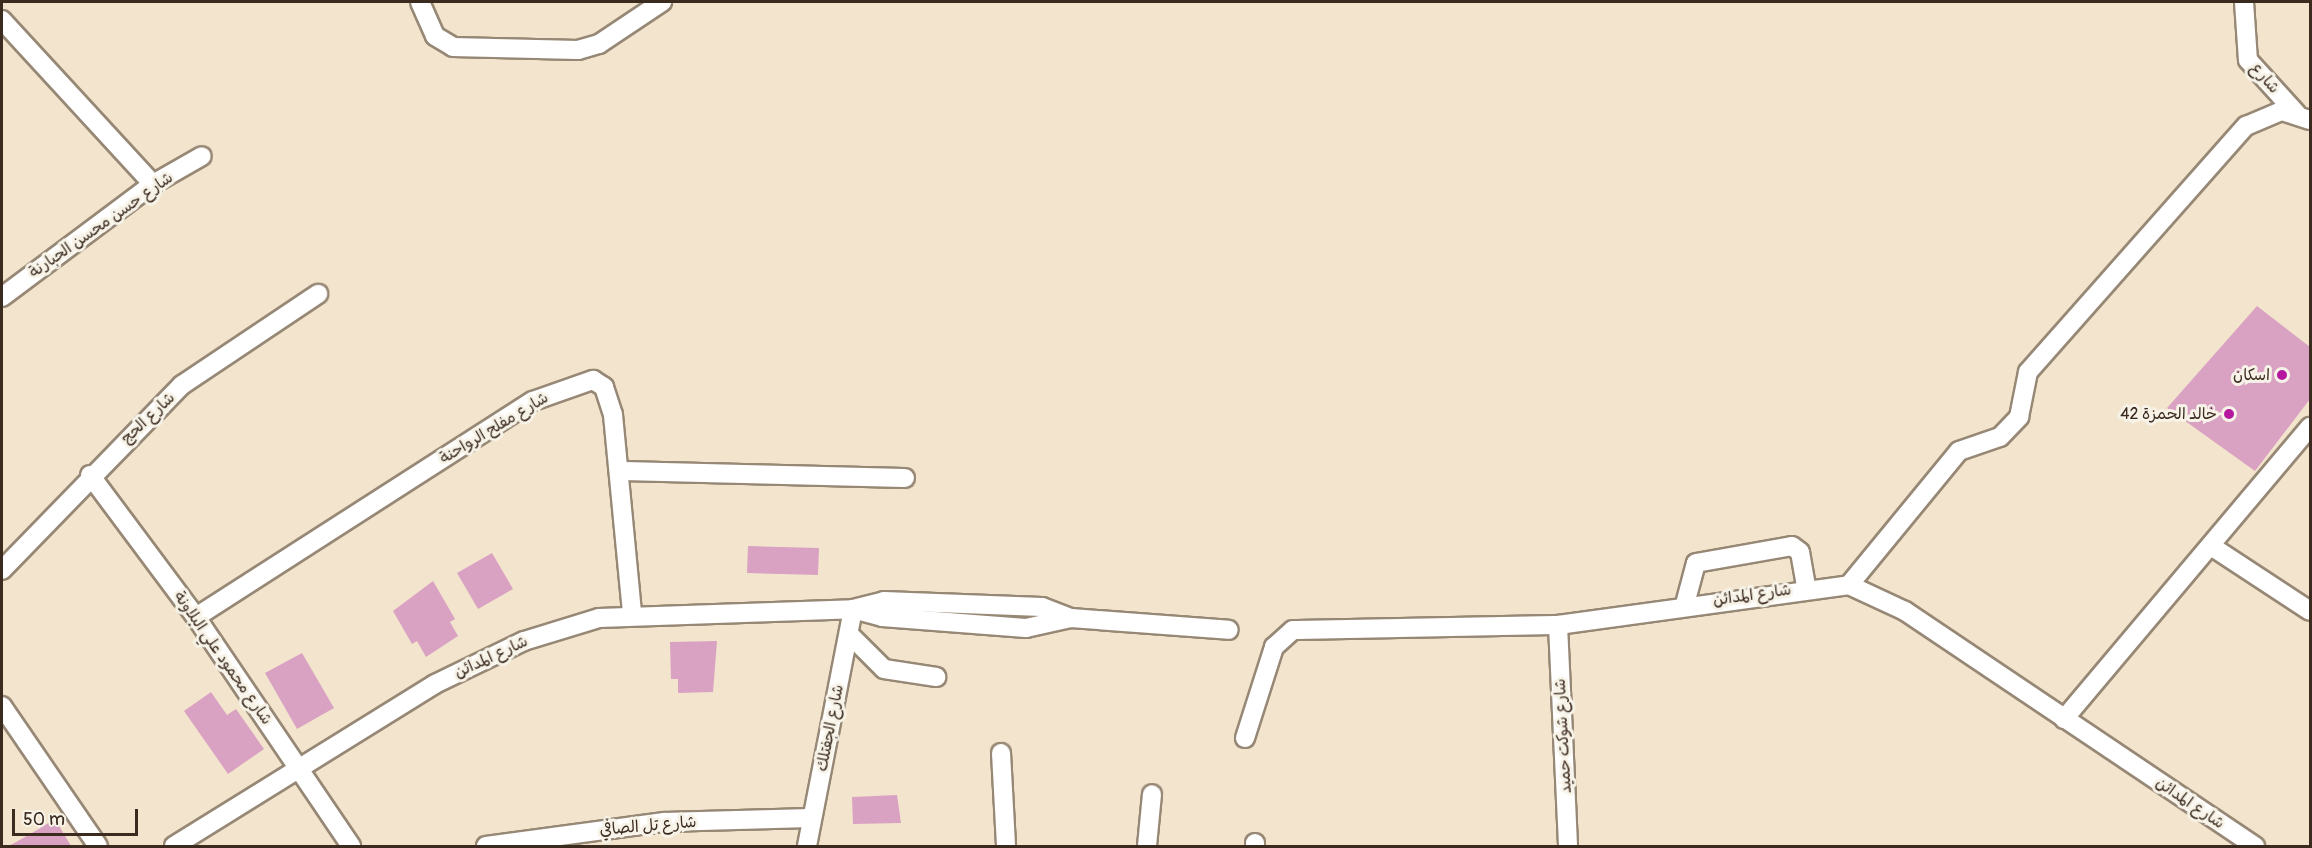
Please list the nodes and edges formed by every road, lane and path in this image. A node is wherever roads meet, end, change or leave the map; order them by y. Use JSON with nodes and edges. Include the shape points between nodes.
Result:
{"nodes":[{"id":1,"x":420,"y":2,"type":"edge"},
{"id":2,"x":662,"y":2,"type":"edge"},
{"id":3,"x":2244,"y":2,"type":"edge"},
{"id":4,"x":2,"y":20,"type":"edge"},
{"id":5,"x":2303,"y":116,"type":"edge"},
{"id":6,"x":202,"y":156,"type":"dead end"},
{"id":7,"x":153,"y":184,"type":"junction"},
{"id":8,"x":4,"y":288,"type":"edge"},
{"id":9,"x":318,"y":294,"type":"dead end"},
{"id":10,"x":2310,"y":427,"type":"edge"},
{"id":11,"x":622,"y":471,"type":"junction"},
{"id":12,"x":90,"y":474,"type":"junction"},
{"id":13,"x":905,"y":478,"type":"dead end"},
{"id":14,"x":2211,"y":546,"type":"junction"},
{"id":15,"x":2,"y":570,"type":"edge"},
{"id":16,"x":1849,"y":585,"type":"junction"},
{"id":17,"x":1806,"y":587,"type":"junction"},
{"id":18,"x":1685,"y":604,"type":"junction"},
{"id":19,"x":854,"y":609,"type":"junction"},
{"id":20,"x":2310,"y":611,"type":"edge"},
{"id":21,"x":632,"y":614,"type":"junction"},
{"id":22,"x":196,"y":617,"type":"junction"},
{"id":23,"x":1557,"y":625,"type":"junction"},
{"id":24,"x":1229,"y":630,"type":"dead end"},
{"id":25,"x":849,"y":634,"type":"junction"},
{"id":26,"x":936,"y":677,"type":"dead end"},
{"id":27,"x":2,"y":706,"type":"edge"},
{"id":28,"x":2064,"y":719,"type":"junction"},
{"id":29,"x":1245,"y":738,"type":"dead end"},
{"id":30,"x":1001,"y":753,"type":"dead end"},
{"id":31,"x":299,"y":768,"type":"junction"},
{"id":32,"x":1152,"y":794,"type":"dead end"},
{"id":33,"x":811,"y":818,"type":"junction"},
{"id":34,"x":554,"y":841,"type":"edge"},
{"id":35,"x":99,"y":846,"type":"edge"},
{"id":36,"x":174,"y":846,"type":"edge"},
{"id":37,"x":351,"y":846,"type":"edge"},
{"id":38,"x":486,"y":846,"type":"edge"},
{"id":39,"x":807,"y":846,"type":"edge"},
{"id":40,"x":1006,"y":846,"type":"edge"},
{"id":41,"x":1147,"y":846,"type":"edge"},
{"id":42,"x":1568,"y":846,"type":"edge"},
{"id":43,"x":2255,"y":846,"type":"edge"}],
"edges":[{"from":1,"to":2,"type":"street","via":[[435,36],[453,47],[578,51],[598,44]]},
{"from":3,"to":5,"type":"street","name":"شارع","via":[[2248,60]]},
{"from":4,"to":7,"type":"street"},
{"from":5,"to":16,"type":"street","via":[[2269,112],[2246,126],[2028,372],[2019,417],[2000,437],[1959,451]]},
{"from":6,"to":7,"type":"street","name":"شارع حسن محسن الحبارنة"},
{"from":7,"to":8,"type":"street","name":"شارع حسن محسن الحبارنة"},
{"from":9,"to":12,"type":"street","name":"شارع الحج","via":[[182,385]]},
{"from":10,"to":14,"type":"street"},
{"from":11,"to":13,"type":"street"},
{"from":11,"to":21,"type":"street","name":"شارع مفلح الرواحنة"},
{"from":11,"to":22,"type":"street","name":"شارع مفلح الرواحنة","via":[[604,387],[578,381],[533,401]]},
{"from":12,"to":15,"type":"street","name":"شارع الحج"},
{"from":12,"to":22,"type":"street","name":"شارع محمود علي البلاونة"},
{"from":14,"to":20,"type":"street"},
{"from":14,"to":28,"type":"street"},
{"from":16,"to":17,"type":"street","name":"شارع المدائن"},
{"from":16,"to":28,"type":"street","name":"شارع المدائن","via":[[1892,603]]},
{"from":17,"to":18,"type":"street","name":"شارع المدائن"},
{"from":17,"to":18,"type":"street","via":[[1800,552],[1792,546],[1696,563]]},
{"from":18,"to":23,"type":"street","name":"شارع المدائن"},
{"from":19,"to":21,"type":"street","name":"شارع المدائن"},
{"from":19,"to":24,"type":"street","name":"شارع المدائن","via":[[882,617],[1026,628],[1071,618]]},
{"from":19,"to":25,"type":"street","name":"شارع الجفتلك"},
{"from":21,"to":31,"type":"street","name":"شارع المدائن","via":[[589,620],[524,641],[406,701]]},
{"from":22,"to":31,"type":"street","name":"شارع محمود علي البلاونة"},
{"from":23,"to":29,"type":"street","name":"شارع المدائن","via":[[1293,630],[1274,647]]},
{"from":23,"to":42,"type":"street","name":"شارع شوكت حميد"},
{"from":25,"to":26,"type":"street","via":[[884,669]]},
{"from":25,"to":33,"type":"street","name":"شارع الجفتلك"},
{"from":27,"to":35,"type":"street"},
{"from":28,"to":43,"type":"street","name":"شارع المدائن"},
{"from":30,"to":40,"type":"street"},
{"from":31,"to":36,"type":"street","name":"شارع المدائن"},
{"from":31,"to":37,"type":"street","name":"شارع محمود علي البلاونة"},
{"from":32,"to":41,"type":"street"},
{"from":33,"to":34,"type":"street","name":"شارع تل الصافي","via":[[664,822]]},
{"from":33,"to":39,"type":"street","name":"شارع الجفتلك"},
{"from":34,"to":38,"type":"street","name":"شارع تل الصافي"}]}
